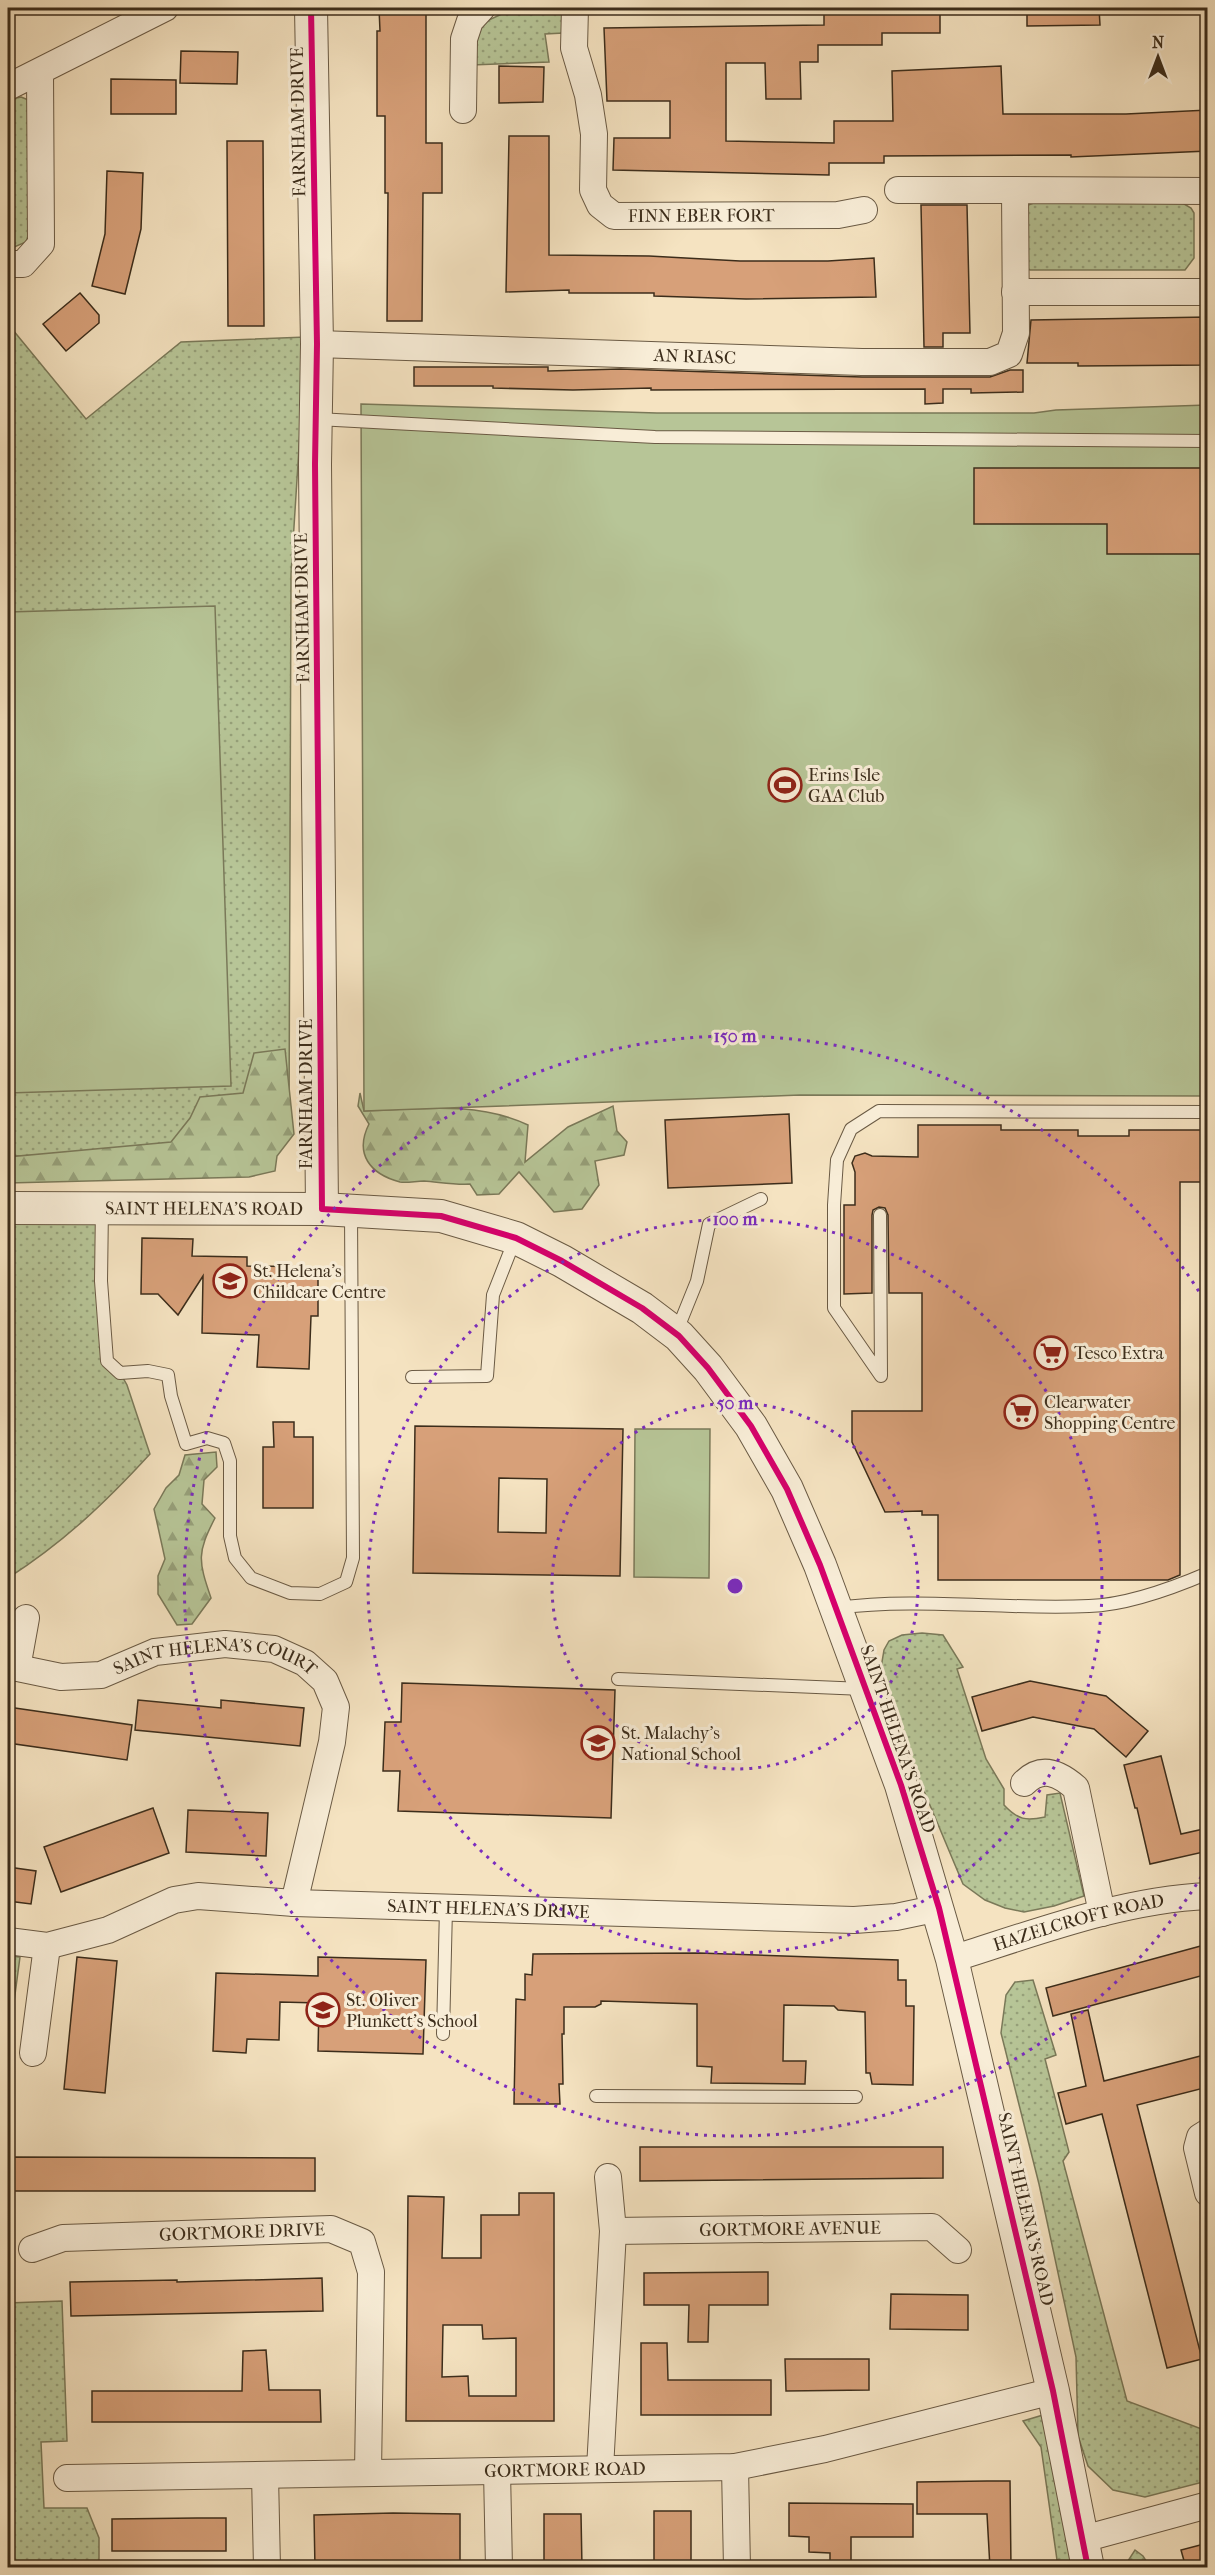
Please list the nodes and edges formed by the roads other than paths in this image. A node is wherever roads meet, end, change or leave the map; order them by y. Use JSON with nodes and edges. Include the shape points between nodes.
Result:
{"nodes":[{"id":1,"x":165,"y":8,"type":"edge"},
{"id":2,"x":311,"y":8,"type":"edge"},
{"id":3,"x":482,"y":8,"type":"edge"},
{"id":4,"x":575,"y":8,"type":"edge"},
{"id":5,"x":40,"y":72,"type":"junction"},
{"id":6,"x":8,"y":87,"type":"edge"},
{"id":7,"x":463,"y":110,"type":"dead end"},
{"id":8,"x":898,"y":190,"type":"dead end"},
{"id":9,"x":1015,"y":190,"type":"junction"},
{"id":10,"x":1207,"y":191,"type":"edge"},
{"id":11,"x":1208,"y":198,"type":"edge"},
{"id":12,"x":864,"y":210,"type":"dead end"},
{"id":13,"x":8,"y":264,"type":"edge"},
{"id":14,"x":1015,"y":292,"type":"junction"},
{"id":15,"x":1208,"y":292,"type":"edge"},
{"id":16,"x":317,"y":344,"type":"junction"},
{"id":17,"x":317,"y":419,"type":"junction"},
{"id":18,"x":1208,"y":441,"type":"edge"},
{"id":19,"x":1208,"y":1112,"type":"edge"},
{"id":20,"x":761,"y":1199,"type":"dead end"},
{"id":21,"x":102,"y":1207,"type":"junction"},
{"id":22,"x":8,"y":1208,"type":"edge"},
{"id":23,"x":336,"y":1210,"type":"junction"},
{"id":24,"x":880,"y":1215,"type":"dead end"},
{"id":25,"x":516,"y":1238,"type":"junction"},
{"id":26,"x":675,"y":1334,"type":"junction"},
{"id":27,"x":412,"y":1377,"type":"dead end"},
{"id":28,"x":1208,"y":1574,"type":"edge"},
{"id":29,"x":836,"y":1608,"type":"junction"},
{"id":30,"x":26,"y":1618,"type":"dead end"},
{"id":31,"x":12,"y":1667,"type":"edge"},
{"id":32,"x":618,"y":1679,"type":"dead end"},
{"id":33,"x":866,"y":1689,"type":"junction"},
{"id":34,"x":1024,"y":1783,"type":"dead end"},
{"id":35,"x":1208,"y":1896,"type":"edge"},
{"id":36,"x":294,"y":1903,"type":"junction"},
{"id":37,"x":446,"y":1908,"type":"junction"},
{"id":38,"x":939,"y":1908,"type":"junction"},
{"id":39,"x":1102,"y":1913,"type":"junction"},
{"id":40,"x":8,"y":1941,"type":"edge"},
{"id":41,"x":47,"y":1946,"type":"junction"},
{"id":42,"x":952,"y":1959,"type":"junction"},
{"id":43,"x":443,"y":2034,"type":"dead end"},
{"id":44,"x":33,"y":2053,"type":"dead end"},
{"id":45,"x":596,"y":2096,"type":"dead end"},
{"id":46,"x":856,"y":2097,"type":"dead end"},
{"id":47,"x":1208,"y":2132,"type":"edge"},
{"id":48,"x":608,"y":2177,"type":"dead end"},
{"id":49,"x":1208,"y":2193,"type":"edge"},
{"id":50,"x":613,"y":2231,"type":"junction"},
{"id":51,"x":32,"y":2249,"type":"dead end"},
{"id":52,"x":958,"y":2250,"type":"dead end"},
{"id":53,"x":1053,"y":2391,"type":"junction"},
{"id":54,"x":735,"y":2467,"type":"junction"},
{"id":55,"x":600,"y":2469,"type":"junction"},
{"id":56,"x":497,"y":2471,"type":"junction"},
{"id":57,"x":368,"y":2473,"type":"junction"},
{"id":58,"x":265,"y":2475,"type":"junction"},
{"id":59,"x":67,"y":2478,"type":"dead end"},
{"id":60,"x":1208,"y":2505,"type":"edge"},
{"id":61,"x":1086,"y":2553,"type":"edge"},
{"id":62,"x":267,"y":2568,"type":"edge"},
{"id":63,"x":499,"y":2568,"type":"edge"},
{"id":64,"x":737,"y":2568,"type":"edge"}],
"edges":[{"from":1,"to":5,"type":"street"},
{"from":2,"to":16,"type":"street","name":"FARNHAM DRIVE"},
{"from":3,"to":7,"type":"street","via":[[470,21],[464,39]]},
{"from":4,"to":12,"type":"street","name":"FINN EBER FORT","via":[[574,48],[594,134],[592,190],[600,205],[614,216],[838,214]]},
{"from":5,"to":6,"type":"street"},
{"from":5,"to":13,"type":"street","via":[[40,244],[23,264]]},
{"from":8,"to":9,"type":"street"},
{"from":9,"to":10,"type":"street"},
{"from":9,"to":14,"type":"street","name":"AN RIASC"},
{"from":10,"to":11,"type":"street"},
{"from":14,"to":15,"type":"street"},
{"from":14,"to":16,"type":"street","name":"AN RIASC","via":[[1016,333],[1009,354],[990,362],[862,362]]},
{"from":16,"to":17,"type":"street","name":"FARNHAM DRIVE"},
{"from":17,"to":18,"type":"lane","via":[[655,437]]},
{"from":17,"to":23,"type":"street","name":"FARNHAM DRIVE","via":[[315,464]]},
{"from":19,"to":24,"type":"lane","via":[[879,1111],[851,1129],[837,1160],[834,1308],[880,1376]]},
{"from":20,"to":26,"type":"lane","via":[[709,1224],[697,1281]]},
{"from":21,"to":22,"type":"street","name":"SAINT HELENA'S ROAD"},
{"from":21,"to":23,"type":"street","name":"SAINT HELENA'S ROAD"},
{"from":21,"to":23,"type":"lane","via":[[101,1281],[107,1361],[120,1373],[148,1371],[168,1376],[186,1444],[207,1438],[224,1443],[230,1461],[230,1536],[235,1557],[251,1578],[290,1593],[320,1594],[346,1582],[353,1558]]},
{"from":23,"to":25,"type":"street","name":"SAINT HELENA'S ROAD","via":[[441,1216]]},
{"from":25,"to":26,"type":"street","name":"SAINT HELENA'S ROAD","via":[[632,1302]]},
{"from":25,"to":27,"type":"lane","via":[[494,1295],[487,1376]]},
{"from":26,"to":29,"type":"street","name":"SAINT HELENA'S ROAD","via":[[708,1368],[751,1426],[787,1489]]},
{"from":28,"to":29,"type":"lane","via":[[1164,1591],[1091,1606],[916,1603]]},
{"from":29,"to":33,"type":"street","name":"SAINT HELENA'S ROAD"},
{"from":30,"to":31,"type":"street","name":"SAINT HELENA'S COURT"},
{"from":31,"to":36,"type":"street","name":"SAINT HELENA'S COURT","via":[[61,1677],[101,1675],[155,1652],[225,1644],[274,1648],[305,1663],[325,1681],[336,1707],[332,1742]]},
{"from":32,"to":33,"type":"lane"},
{"from":33,"to":38,"type":"street","name":"SAINT HELENA'S ROAD"},
{"from":34,"to":39,"type":"street","via":[[1033,1774],[1047,1771],[1063,1776],[1076,1788]]},
{"from":35,"to":39,"type":"street","name":"HAZELCROFT ROAD","via":[[1179,1897]]},
{"from":36,"to":37,"type":"street","name":"SAINT HELENA'S DRIVE"},
{"from":36,"to":41,"type":"street","name":"SAINT HELENA'S DRIVE","via":[[198,1896],[174,1900],[108,1930]]},
{"from":37,"to":38,"type":"street","name":"SAINT HELENA'S DRIVE","via":[[854,1920]]},
{"from":37,"to":43,"type":"lane"},
{"from":38,"to":42,"type":"street","name":"SAINT HELENA'S ROAD"},
{"from":39,"to":42,"type":"street","name":"HAZELCROFT ROAD"},
{"from":40,"to":41,"type":"street","name":"SAINT HELENA'S DRIVE"},
{"from":41,"to":44,"type":"street"},
{"from":42,"to":53,"type":"street","name":"SAINT HELENA'S ROAD"},
{"from":45,"to":46,"type":"lane"},
{"from":47,"to":49,"type":"street","via":[[1200,2137],[1197,2148]]},
{"from":48,"to":50,"type":"street"},
{"from":50,"to":52,"type":"street","name":"GORTMORE AVENUE","via":[[932,2227]]},
{"from":50,"to":55,"type":"street"},
{"from":51,"to":57,"type":"street","name":"GORTMORE DRIVE","via":[[63,2238],[331,2229],[362,2242],[371,2272]]},
{"from":53,"to":54,"type":"street","name":"GORTMORE ROAD","via":[[825,2449]]},
{"from":53,"to":61,"type":"street","name":"SAINT HELENA'S ROAD"},
{"from":54,"to":55,"type":"street","name":"GORTMORE ROAD"},
{"from":54,"to":64,"type":"street"},
{"from":55,"to":56,"type":"street","name":"GORTMORE ROAD"},
{"from":56,"to":57,"type":"street","name":"GORTMORE ROAD"},
{"from":56,"to":63,"type":"street"},
{"from":57,"to":58,"type":"street","name":"GORTMORE ROAD"},
{"from":58,"to":59,"type":"street","name":"GORTMORE ROAD"},
{"from":58,"to":62,"type":"street"},
{"from":60,"to":61,"type":"street"}]}
